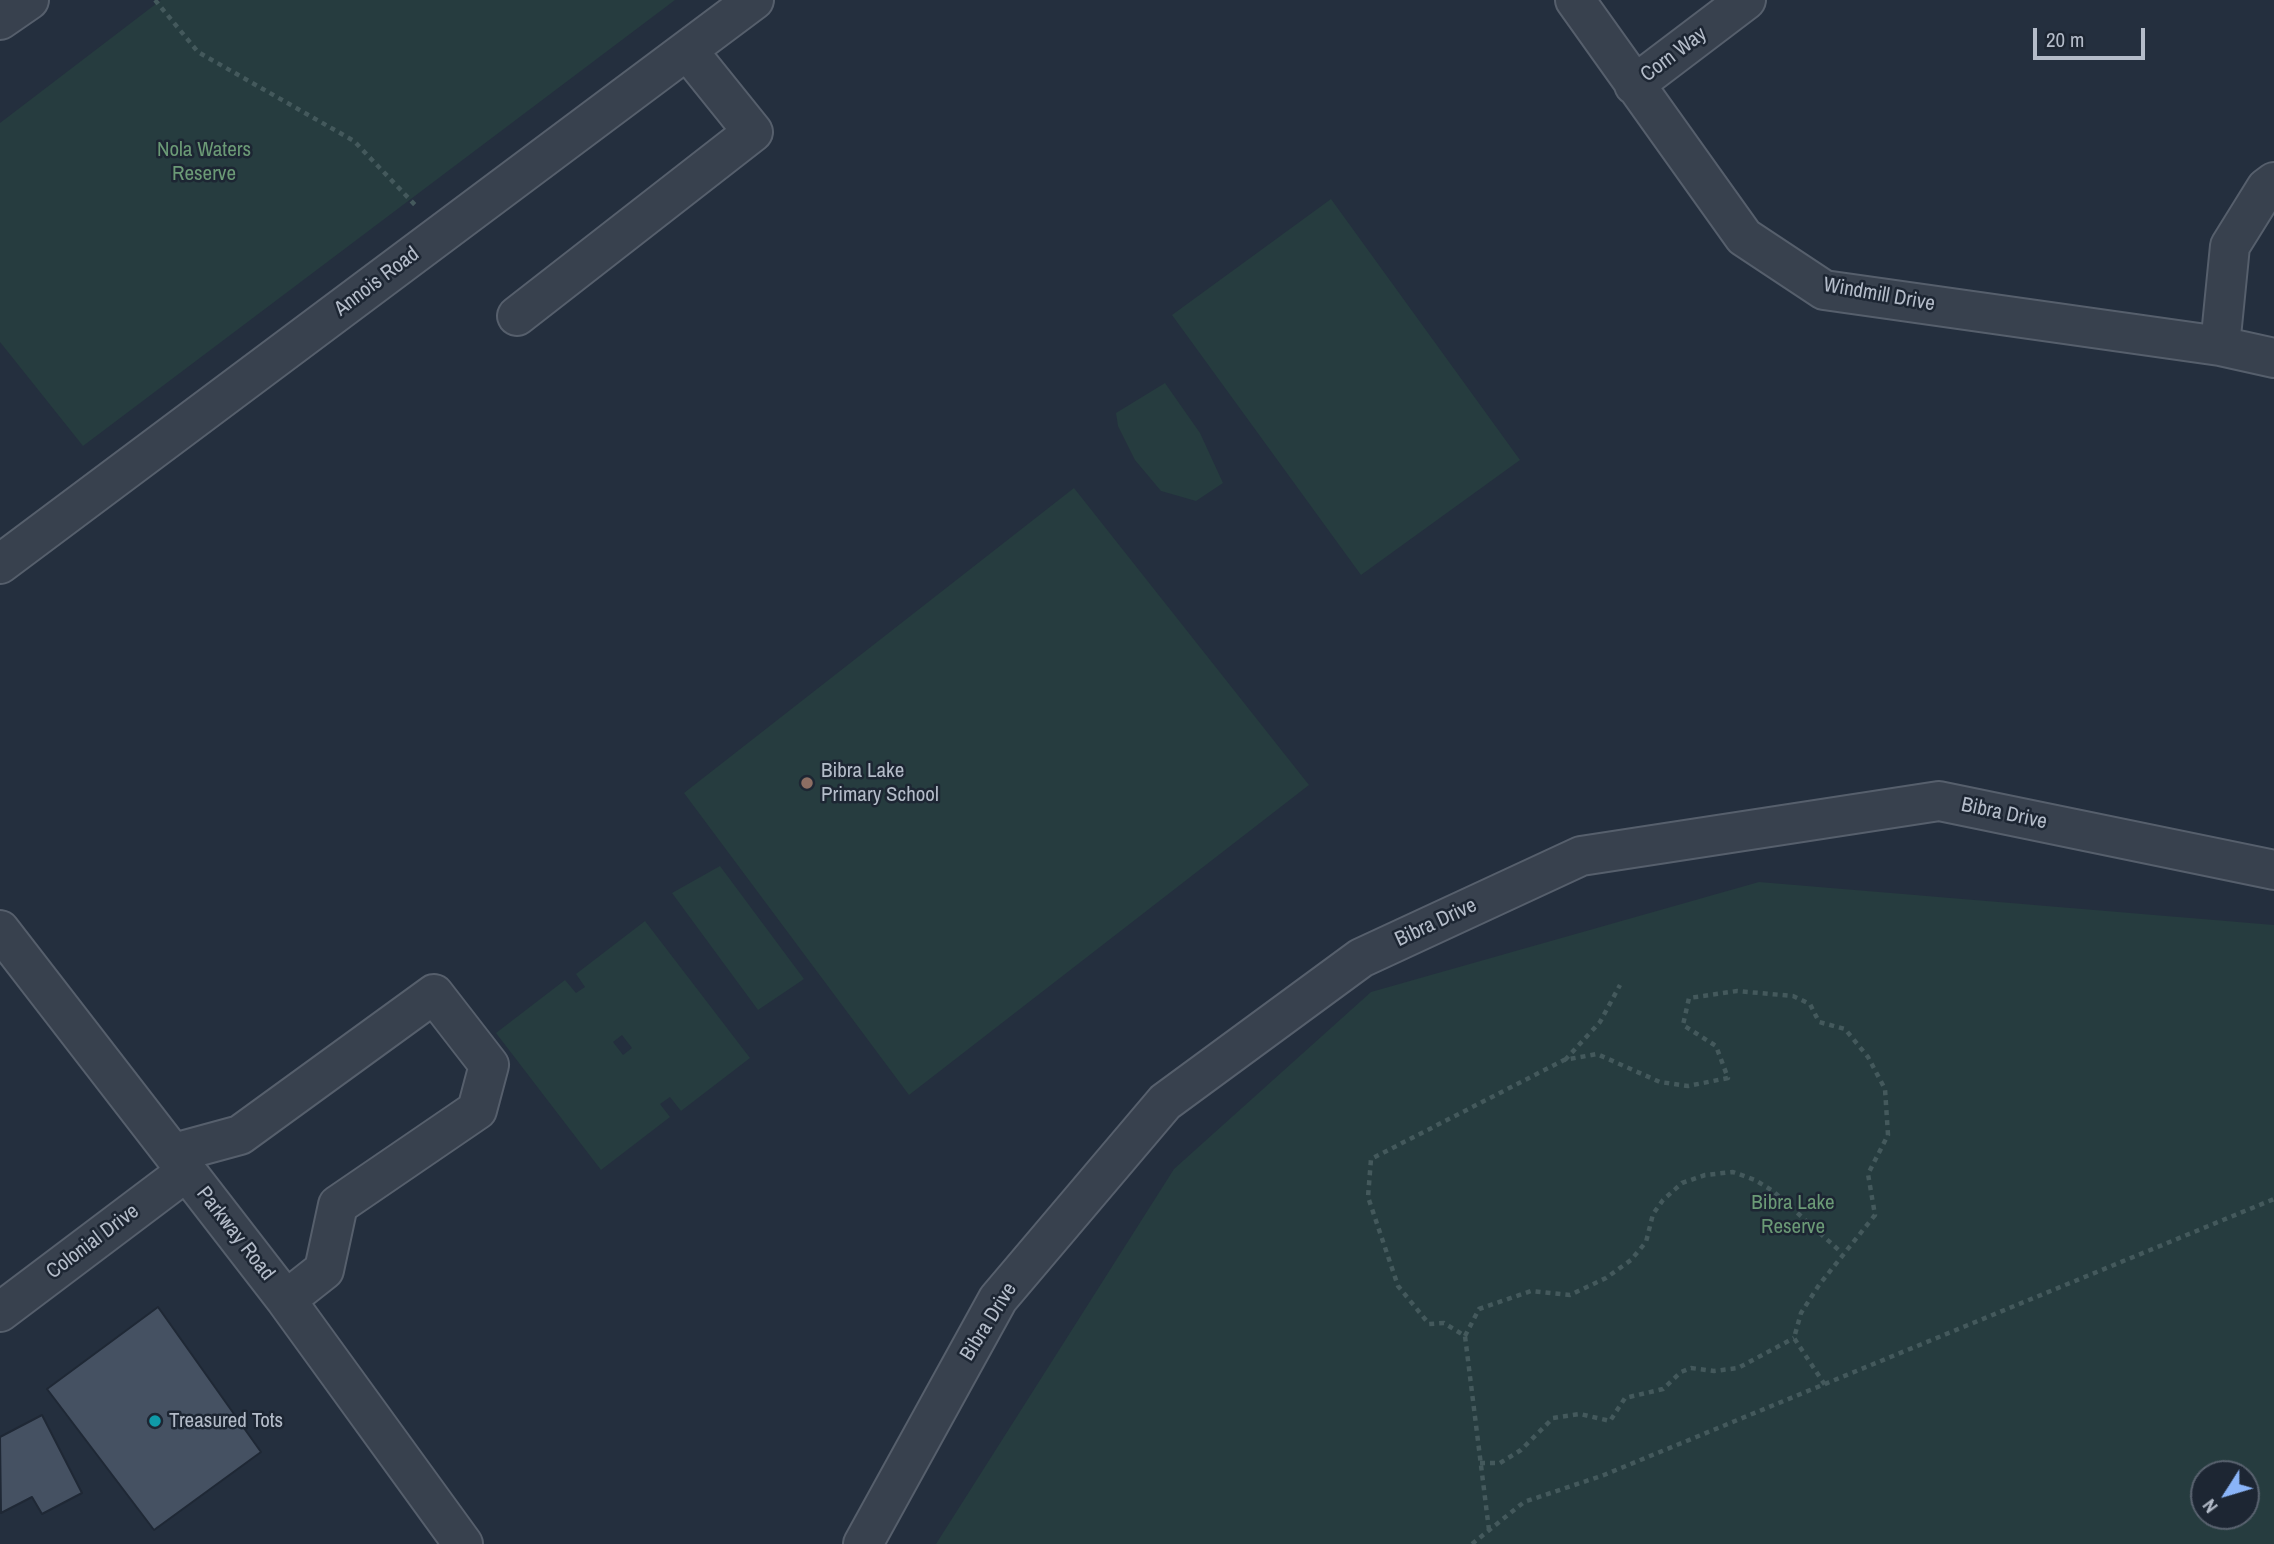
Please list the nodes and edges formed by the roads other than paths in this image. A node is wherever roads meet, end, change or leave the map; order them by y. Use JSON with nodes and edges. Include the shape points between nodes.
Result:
{"nodes":[{"id":1,"x":29,"y":0,"type":"edge"},
{"id":2,"x":754,"y":0,"type":"edge"},
{"id":3,"x":1575,"y":0,"type":"edge"},
{"id":4,"x":1746,"y":0,"type":"edge"},
{"id":5,"x":0,"y":20,"type":"edge"},
{"id":6,"x":687,"y":50,"type":"junction"},
{"id":7,"x":1634,"y":85,"type":"junction"},
{"id":8,"x":2274,"y":182,"type":"edge"},
{"id":9,"x":517,"y":316,"type":"dead end"},
{"id":10,"x":2220,"y":346,"type":"junction"},
{"id":11,"x":2274,"y":358,"type":"edge"},
{"id":12,"x":0,"y":564,"type":"edge"},
{"id":13,"x":2274,"y":870,"type":"edge"},
{"id":14,"x":0,"y":930,"type":"edge"},
{"id":15,"x":180,"y":1162,"type":"junction"},
{"id":16,"x":286,"y":1300,"type":"junction"},
{"id":17,"x":0,"y":1312,"type":"edge"},
{"id":18,"x":463,"y":1544,"type":"edge"},
{"id":19,"x":863,"y":1544,"type":"edge"}],
"edges":[{"from":1,"to":5,"type":"street"},
{"from":2,"to":6,"type":"street","name":"Annois Road"},
{"from":3,"to":7,"type":"street","name":"Windmill Drive"},
{"from":4,"to":7,"type":"street","name":"Corn Way"},
{"from":6,"to":9,"type":"street","via":[[753,132]]},
{"from":6,"to":12,"type":"street","name":"Annois Road"},
{"from":7,"to":10,"type":"street","name":"Windmill Drive","via":[[1744,237],[1824,290]]},
{"from":8,"to":10,"type":"street","via":[[2230,246]]},
{"from":10,"to":11,"type":"street","name":"Windmill Drive"},
{"from":13,"to":19,"type":"street","name":"Bibra Drive","via":[[1939,801],[1581,856],[1361,958],[1165,1102],[998,1298]]},
{"from":14,"to":15,"type":"street","name":"Parkway Road"},
{"from":15,"to":16,"type":"street","name":"Parkway Road"},
{"from":15,"to":16,"type":"street","via":[[240,1135],[434,994],[489,1065],[477,1110],[338,1205],[324,1270]]},
{"from":15,"to":17,"type":"street","name":"Colonial Drive"},
{"from":16,"to":18,"type":"street","name":"Parkway Road"}]}
